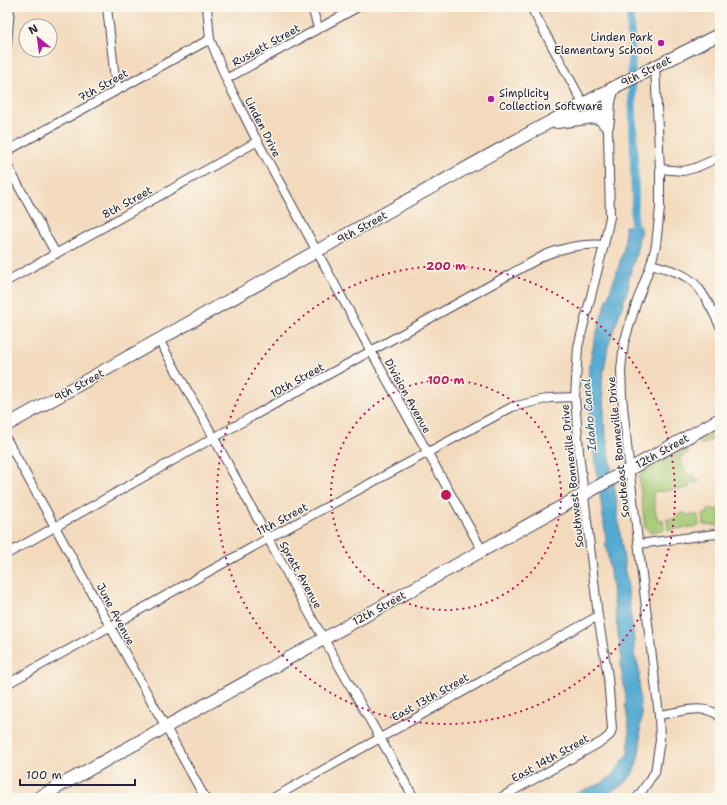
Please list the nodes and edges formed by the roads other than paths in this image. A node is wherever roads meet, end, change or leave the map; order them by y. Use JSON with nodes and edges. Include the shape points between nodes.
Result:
{"nodes":[{"id":1,"x":10,"y":7,"type":"edge"},
{"id":2,"x":107,"y":7,"type":"edge"},
{"id":3,"x":207,"y":7,"type":"edge"},
{"id":4,"x":312,"y":7,"type":"edge"},
{"id":5,"x":358,"y":7,"type":"edge"},
{"id":6,"x":531,"y":7,"type":"edge"},
{"id":7,"x":318,"y":28,"type":"junction"},
{"id":8,"x":720,"y":34,"type":"edge"},
{"id":9,"x":210,"y":39,"type":"junction"},
{"id":10,"x":7,"y":45,"type":"edge"},
{"id":11,"x":655,"y":67,"type":"junction"},
{"id":12,"x":226,"y":79,"type":"junction"},
{"id":13,"x":615,"y":87,"type":"junction"},
{"id":14,"x":119,"y":89,"type":"junction"},
{"id":15,"x":588,"y":102,"type":"junction"},
{"id":16,"x":550,"y":123,"type":"junction"},
{"id":17,"x":607,"y":126,"type":"junction"},
{"id":18,"x":258,"y":141,"type":"junction"},
{"id":19,"x":7,"y":151,"type":"edge"},
{"id":20,"x":720,"y":157,"type":"edge"},
{"id":21,"x":7,"y":165,"type":"edge"},
{"id":22,"x":660,"y":169,"type":"junction"},
{"id":23,"x":604,"y":245,"type":"junction"},
{"id":24,"x":317,"y":251,"type":"junction"},
{"id":25,"x":56,"y":254,"type":"junction"},
{"id":26,"x":651,"y":264,"type":"junction"},
{"id":27,"x":7,"y":281,"type":"edge"},
{"id":28,"x":720,"y":326,"type":"edge"},
{"id":29,"x":159,"y":340,"type":"junction"},
{"id":30,"x":371,"y":351,"type":"junction"},
{"id":31,"x":575,"y":397,"type":"junction"},
{"id":32,"x":720,"y":420,"type":"edge"},
{"id":33,"x":7,"y":425,"type":"edge"},
{"id":34,"x":214,"y":438,"type":"junction"},
{"id":35,"x":7,"y":440,"type":"edge"},
{"id":36,"x":428,"y":453,"type":"junction"},
{"id":37,"x":630,"y":469,"type":"junction"},
{"id":38,"x":584,"y":494,"type":"junction"},
{"id":39,"x":56,"y":527,"type":"junction"},
{"id":40,"x":720,"y":535,"type":"edge"},
{"id":41,"x":269,"y":538,"type":"junction"},
{"id":42,"x":639,"y":544,"type":"junction"},
{"id":43,"x":482,"y":550,"type":"junction"},
{"id":44,"x":7,"y":554,"type":"edge"},
{"id":45,"x":598,"y":616,"type":"junction"},
{"id":46,"x":110,"y":626,"type":"junction"},
{"id":47,"x":325,"y":639,"type":"junction"},
{"id":48,"x":7,"y":684,"type":"edge"},
{"id":49,"x":660,"y":715,"type":"junction"},
{"id":50,"x":720,"y":717,"type":"edge"},
{"id":51,"x":166,"y":727,"type":"junction"},
{"id":52,"x":610,"y":735,"type":"joint"},
{"id":53,"x":380,"y":738,"type":"junction"},
{"id":54,"x":38,"y":798,"type":"edge"},
{"id":55,"x":205,"y":798,"type":"edge"},
{"id":56,"x":273,"y":798,"type":"edge"},
{"id":57,"x":414,"y":798,"type":"edge"},
{"id":58,"x":500,"y":798,"type":"edge"},
{"id":59,"x":637,"y":798,"type":"edge"}],
"edges":[{"from":1,"to":10,"type":"street"},
{"from":2,"to":14,"type":"street","via":[[115,79]]},
{"from":3,"to":9,"type":"street","name":"Linden Drive"},
{"from":4,"to":7,"type":"street"},
{"from":5,"to":7,"type":"street","name":"Russett Street"},
{"from":6,"to":15,"type":"street","name":"Southwest Bonneville Drive"},
{"from":7,"to":12,"type":"street","name":"Russett Street"},
{"from":8,"to":11,"type":"street","name":"9th Street"},
{"from":9,"to":12,"type":"street","name":"Linden Drive"},
{"from":9,"to":14,"type":"street","name":"7th Street"},
{"from":11,"to":13,"type":"street","name":"9th Street"},
{"from":11,"to":22,"type":"street","name":"Southeast Bonneville Drive"},
{"from":12,"to":18,"type":"street","name":"Linden Drive"},
{"from":13,"to":15,"type":"street","name":"9th Street"},
{"from":13,"to":17,"type":"street","via":[[610,93]]},
{"from":14,"to":19,"type":"street","name":"7th Street"},
{"from":15,"to":16,"type":"street","name":"9th Street"},
{"from":15,"to":17,"type":"street","name":"Southwest Bonneville Drive"},
{"from":16,"to":17,"type":"street","via":[[594,117]]},
{"from":16,"to":24,"type":"street","name":"9th Street"},
{"from":17,"to":23,"type":"street","name":"Southwest Bonneville Drive","via":[[610,217]]},
{"from":18,"to":24,"type":"street","name":"Linden Drive"},
{"from":18,"to":25,"type":"street","name":"8th Street"},
{"from":20,"to":22,"type":"street","via":[[683,171]]},
{"from":21,"to":25,"type":"street"},
{"from":22,"to":26,"type":"street","name":"Southeast Bonneville Drive","via":[[660,208]]},
{"from":23,"to":30,"type":"street","name":"10th Street","via":[[571,246],[545,255]]},
{"from":23,"to":31,"type":"street","name":"Southwest Bonneville Drive","via":[[578,347]]},
{"from":24,"to":29,"type":"street","name":"9th Street"},
{"from":24,"to":30,"type":"street","name":"Division Avenue"},
{"from":25,"to":27,"type":"street","name":"8th Street"},
{"from":26,"to":28,"type":"street","via":[[678,273],[700,289]]},
{"from":26,"to":37,"type":"street","name":"Southeast Bonneville Drive","via":[[636,304],[622,357],[622,396]]},
{"from":29,"to":33,"type":"street","name":"9th Street"},
{"from":29,"to":34,"type":"street","name":"Spratt Avenue"},
{"from":30,"to":34,"type":"street","name":"10th Street"},
{"from":30,"to":36,"type":"street","name":"Division Avenue"},
{"from":31,"to":36,"type":"street","name":"11th Street","via":[[550,398],[512,407]]},
{"from":31,"to":38,"type":"street","name":"Southwest Bonneville Drive"},
{"from":32,"to":37,"type":"street","name":"12th Street"},
{"from":34,"to":39,"type":"street","name":"10th Street"},
{"from":34,"to":41,"type":"street","name":"Spratt Avenue"},
{"from":35,"to":39,"type":"street","name":"June Avenue"},
{"from":36,"to":41,"type":"street","name":"11th Street"},
{"from":36,"to":43,"type":"street","name":"Division Avenue"},
{"from":37,"to":38,"type":"street","name":"12th Street"},
{"from":37,"to":42,"type":"street","name":"Southeast Bonneville Drive"},
{"from":38,"to":43,"type":"street","name":"12th Street"},
{"from":38,"to":45,"type":"street","name":"Southwest Bonneville Drive"},
{"from":39,"to":44,"type":"street","name":"10th Street"},
{"from":39,"to":46,"type":"street","name":"June Avenue"},
{"from":40,"to":42,"type":"street"},
{"from":41,"to":46,"type":"street","name":"11th Street"},
{"from":41,"to":47,"type":"street","name":"Spratt Avenue"},
{"from":42,"to":49,"type":"street","name":"Southeast Bonneville Drive"},
{"from":43,"to":47,"type":"street","name":"12th Street"},
{"from":45,"to":52,"type":"street","name":"Southwest Bonneville Drive","via":[[608,677],[612,729]]},
{"from":45,"to":53,"type":"street","name":"East 13th Street"},
{"from":46,"to":48,"type":"street","name":"11th Street"},
{"from":46,"to":51,"type":"street","name":"June Avenue"},
{"from":47,"to":51,"type":"street","name":"12th Street"},
{"from":47,"to":53,"type":"street","name":"Spratt Avenue"},
{"from":49,"to":50,"type":"street","via":[[700,709],[716,712]]},
{"from":49,"to":59,"type":"street","name":"Southeast Bonneville Drive","via":[[660,740],[655,772]]},
{"from":51,"to":54,"type":"street","name":"12th Street"},
{"from":51,"to":55,"type":"street","name":"June Avenue"},
{"from":52,"to":58,"type":"street","name":"East 14th Street"},
{"from":53,"to":56,"type":"street","name":"East 13th Street"},
{"from":53,"to":57,"type":"street","name":"Spratt Avenue"}]}
